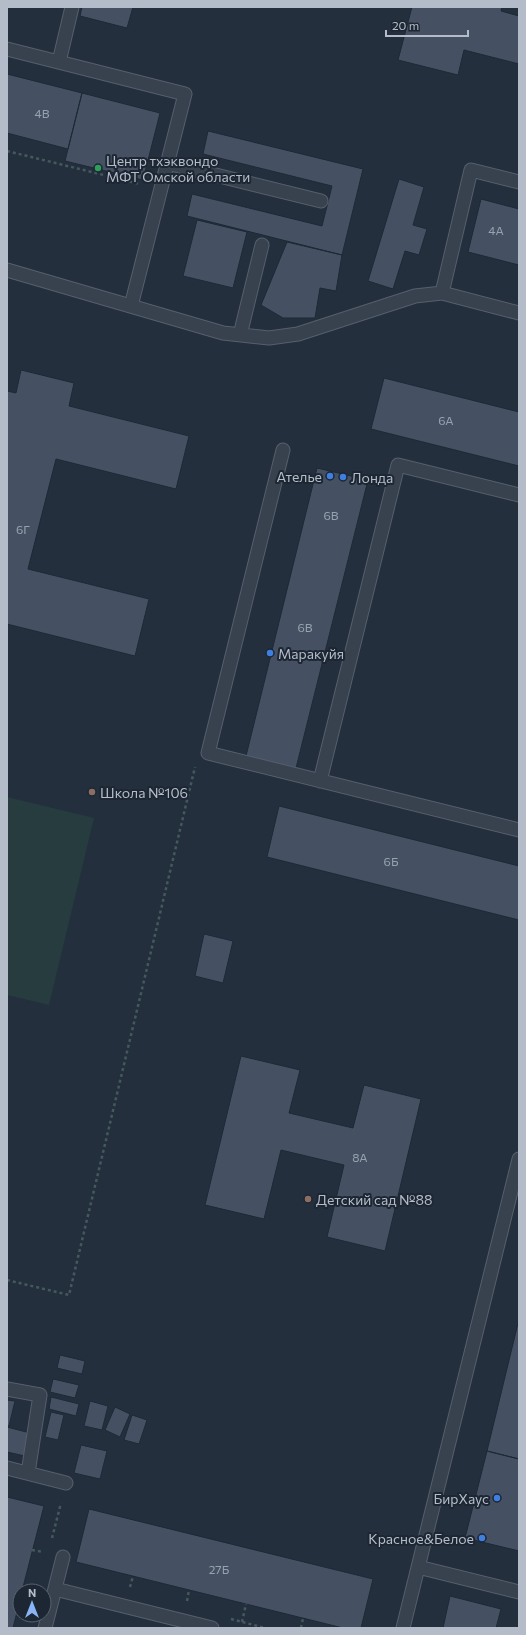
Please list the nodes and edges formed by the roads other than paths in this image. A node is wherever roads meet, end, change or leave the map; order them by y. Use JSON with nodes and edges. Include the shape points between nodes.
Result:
{"nodes":[{"id":1,"x":72,"y":7,"type":"edge"},
{"id":2,"x":7,"y":49,"type":"edge"},
{"id":3,"x":59,"y":62,"type":"junction"},
{"id":4,"x":167,"y":163,"type":"junction"},
{"id":5,"x":519,"y":182,"type":"edge"},
{"id":6,"x":321,"y":201,"type":"dead end"},
{"id":7,"x":262,"y":245,"type":"dead end"},
{"id":8,"x":7,"y":270,"type":"edge"},
{"id":9,"x":442,"y":293,"type":"junction"},
{"id":10,"x":131,"y":306,"type":"junction"},
{"id":11,"x":519,"y":313,"type":"edge"},
{"id":12,"x":240,"y":335,"type":"junction"},
{"id":13,"x":284,"y":450,"type":"dead end"},
{"id":14,"x":519,"y":495,"type":"edge"},
{"id":15,"x":320,"y":781,"type":"junction"},
{"id":16,"x":519,"y":830,"type":"edge"},
{"id":17,"x":519,"y":1159,"type":"edge"},
{"id":18,"x":7,"y":1389,"type":"edge"},
{"id":19,"x":7,"y":1468,"type":"edge"},
{"id":20,"x":28,"y":1474,"type":"junction"},
{"id":21,"x":66,"y":1483,"type":"dead end"},
{"id":22,"x":62,"y":1557,"type":"dead end"},
{"id":23,"x":418,"y":1567,"type":"junction"},
{"id":24,"x":55,"y":1589,"type":"junction"},
{"id":25,"x":519,"y":1592,"type":"edge"},
{"id":26,"x":45,"y":1628,"type":"edge"},
{"id":27,"x":212,"y":1628,"type":"edge"},
{"id":28,"x":403,"y":1628,"type":"edge"}],
"edges":[{"from":1,"to":3,"type":"lane"},
{"from":2,"to":3,"type":"lane"},
{"from":3,"to":4,"type":"lane","via":[[185,94]]},
{"from":4,"to":6,"type":"lane"},
{"from":4,"to":10,"type":"lane"},
{"from":5,"to":9,"type":"lane","via":[[471,170]]},
{"from":7,"to":12,"type":"lane"},
{"from":8,"to":10,"type":"lane"},
{"from":9,"to":11,"type":"lane"},
{"from":9,"to":12,"type":"lane","via":[[415,296],[298,334],[269,338]]},
{"from":10,"to":12,"type":"lane","via":[[223,333]]},
{"from":13,"to":15,"type":"lane","via":[[208,753]]},
{"from":14,"to":15,"type":"lane","via":[[398,465]]},
{"from":15,"to":16,"type":"lane"},
{"from":17,"to":23,"type":"lane"},
{"from":18,"to":20,"type":"lane","via":[[40,1396]]},
{"from":19,"to":20,"type":"lane"},
{"from":20,"to":21,"type":"lane"},
{"from":22,"to":24,"type":"lane"},
{"from":23,"to":25,"type":"lane"},
{"from":23,"to":28,"type":"lane"},
{"from":24,"to":26,"type":"lane"},
{"from":24,"to":27,"type":"lane"}]}
